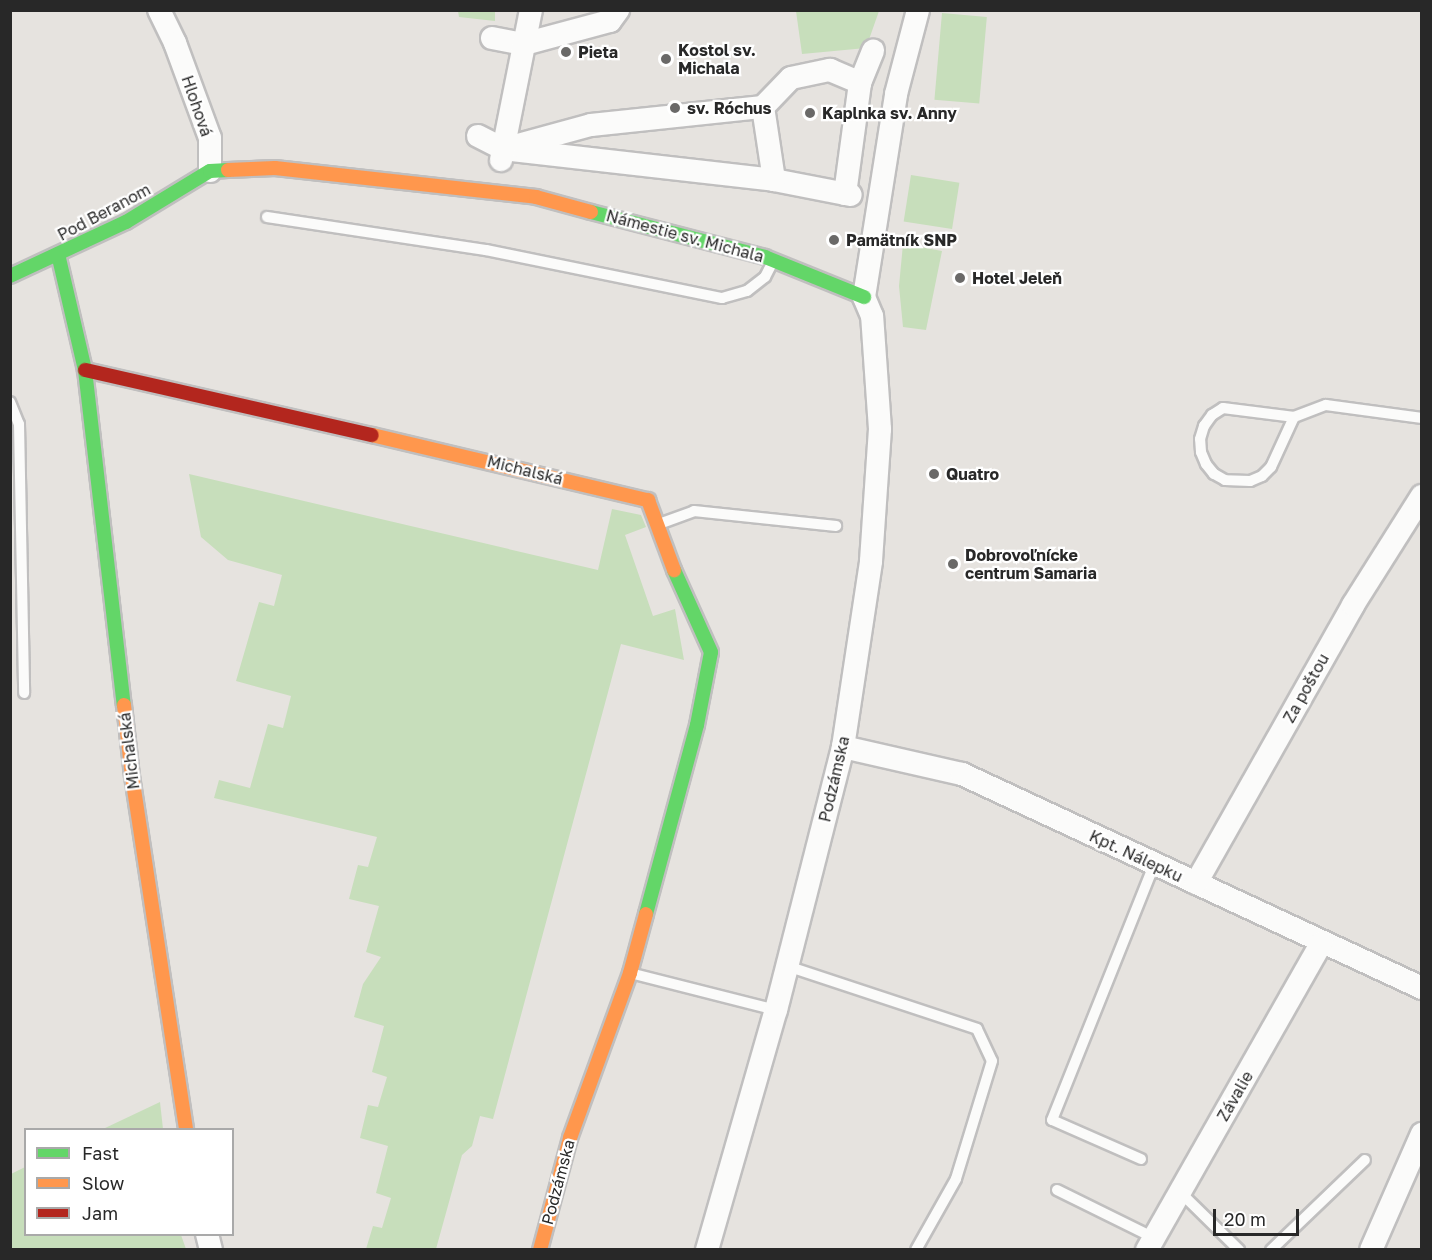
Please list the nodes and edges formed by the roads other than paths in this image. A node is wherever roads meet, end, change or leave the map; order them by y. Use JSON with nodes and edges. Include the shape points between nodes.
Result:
{"nodes":[{"id":1,"x":159,"y":10,"type":"edge"},
{"id":2,"x":177,"y":10,"type":"edge"},
{"id":3,"x":531,"y":10,"type":"edge"},
{"id":4,"x":618,"y":10,"type":"edge"},
{"id":5,"x":918,"y":10,"type":"edge"},
{"id":6,"x":492,"y":38,"type":"dead end"},
{"id":7,"x":175,"y":43,"type":"junction"},
{"id":8,"x":524,"y":44,"type":"junction"},
{"id":9,"x":873,"y":50,"type":"dead end"},
{"id":10,"x":860,"y":83,"type":"junction"},
{"id":11,"x":763,"y":107,"type":"junction"},
{"id":12,"x":591,"y":125,"type":"junction"},
{"id":13,"x":478,"y":136,"type":"dead end"},
{"id":14,"x":502,"y":157,"type":"junction"},
{"id":15,"x":606,"y":162,"type":"junction"},
{"id":16,"x":210,"y":171,"type":"junction"},
{"id":17,"x":774,"y":180,"type":"junction"},
{"id":18,"x":267,"y":217,"type":"dead end"},
{"id":19,"x":58,"y":254,"type":"junction"},
{"id":20,"x":774,"y":260,"type":"junction"},
{"id":21,"x":10,"y":276,"type":"edge"},
{"id":22,"x":864,"y":297,"type":"junction"},
{"id":23,"x":85,"y":370,"type":"junction"},
{"id":24,"x":10,"y":402,"type":"edge"},
{"id":25,"x":1294,"y":417,"type":"junction"},
{"id":26,"x":1422,"y":418,"type":"edge"},
{"id":27,"x":1422,"y":496,"type":"edge"},
{"id":28,"x":648,"y":500,"type":"joint"},
{"id":29,"x":656,"y":525,"type":"junction"},
{"id":30,"x":836,"y":526,"type":"dead end"},
{"id":31,"x":24,"y":693,"type":"dead end"},
{"id":32,"x":843,"y":747,"type":"junction"},
{"id":33,"x":1154,"y":866,"type":"junction"},
{"id":34,"x":1196,"y":882,"type":"junction"},
{"id":35,"x":1322,"y":942,"type":"junction"},
{"id":36,"x":787,"y":966,"type":"junction"},
{"id":37,"x":630,"y":973,"type":"junction"},
{"id":38,"x":1422,"y":988,"type":"edge"},
{"id":39,"x":776,"y":1010,"type":"junction"},
{"id":40,"x":186,"y":1128,"type":"edge"},
{"id":41,"x":1422,"y":1134,"type":"edge"},
{"id":42,"x":1141,"y":1159,"type":"dead end"},
{"id":43,"x":1365,"y":1160,"type":"dead end"},
{"id":44,"x":1057,"y":1190,"type":"dead end"},
{"id":45,"x":1180,"y":1192,"type":"junction"},
{"id":46,"x":1151,"y":1244,"type":"edge"},
{"id":47,"x":540,"y":1250,"type":"edge"},
{"id":48,"x":707,"y":1250,"type":"edge"},
{"id":49,"x":916,"y":1250,"type":"edge"},
{"id":50,"x":1239,"y":1250,"type":"edge"},
{"id":51,"x":1271,"y":1250,"type":"edge"},
{"id":52,"x":1371,"y":1250,"type":"edge"}],
"edges":[{"from":1,"to":7,"type":"street","name":"Hlohová"},
{"from":2,"to":7,"type":"street","name":"Hlohová"},
{"from":3,"to":8,"type":"street"},
{"from":4,"to":8,"type":"street","via":[[610,21]]},
{"from":5,"to":22,"type":"street","via":[[896,94]]},
{"from":6,"to":8,"type":"street"},
{"from":7,"to":16,"type":"street","name":"Hlohová","via":[[210,138]]},
{"from":8,"to":14,"type":"street"},
{"from":9,"to":10,"type":"street"},
{"from":10,"to":11,"type":"street","via":[[831,60],[791,78]]},
{"from":10,"to":17,"type":"street","via":[[848,194]]},
{"from":11,"to":12,"type":"street"},
{"from":11,"to":17,"type":"street"},
{"from":12,"to":14,"type":"street"},
{"from":12,"to":15,"type":"street"},
{"from":13,"to":14,"type":"street"},
{"from":14,"to":15,"type":"street"},
{"from":15,"to":17,"type":"street"},
{"from":16,"to":19,"type":"street","name":"Pod Beranom","via":[[126,222]]},
{"from":16,"to":20,"type":"street","name":"Námestie sv. Michala","via":[[275,168],[536,197]]},
{"from":18,"to":20,"type":"lane","via":[[486,250],[723,298],[747,291],[765,277]]},
{"from":19,"to":21,"type":"street","name":"Pod Beranom"},
{"from":19,"to":23,"type":"street","name":"Michalská"},
{"from":20,"to":22,"type":"street","name":"Námestie sv. Michala"},
{"from":22,"to":32,"type":"street","name":"Podzámska","via":[[872,316],[880,429],[871,561]]},
{"from":23,"to":28,"type":"street","name":"Michalská"},
{"from":23,"to":40,"type":"street","name":"Michalská","via":[[132,776]]},
{"from":24,"to":31,"type":"lane","via":[[19,424]]},
{"from":25,"to":25,"type":"lane","via":[[1223,408],[1212,415],[1200,439],[1206,464],[1225,480],[1250,481],[1262,476],[1271,467]]},
{"from":25,"to":26,"type":"lane","via":[[1326,405]]},
{"from":27,"to":34,"type":"street","name":"Za poštou","via":[[1353,605]]},
{"from":28,"to":29,"type":"street","name":"Podzámska"},
{"from":29,"to":30,"type":"lane","via":[[694,511]]},
{"from":29,"to":37,"type":"street","name":"Podzámska","via":[[711,652],[697,725]]},
{"from":32,"to":33,"type":"street","name":"Kpt. Nálepku","via":[[962,774]]},
{"from":32,"to":36,"type":"street","name":"Podzámska"},
{"from":33,"to":34,"type":"street","name":"Kpt. Nálepku"},
{"from":33,"to":42,"type":"lane","via":[[1052,1120]]},
{"from":34,"to":35,"type":"street","name":"Kpt. Nálepku"},
{"from":35,"to":38,"type":"street","name":"Kpt. Nálepku"},
{"from":35,"to":45,"type":"street","name":"Závalie"},
{"from":36,"to":39,"type":"street","name":"Podzámska"},
{"from":36,"to":49,"type":"lane","via":[[977,1029],[992,1061],[956,1179]]},
{"from":37,"to":39,"type":"lane"},
{"from":37,"to":47,"type":"street","name":"Podzámska","via":[[570,1138]]},
{"from":39,"to":48,"type":"street","name":"Podzámska"},
{"from":41,"to":52,"type":"street"},
{"from":43,"to":51,"type":"lane"},
{"from":44,"to":46,"type":"lane"},
{"from":45,"to":46,"type":"street","name":"Závalie"},
{"from":45,"to":50,"type":"lane"}]}
